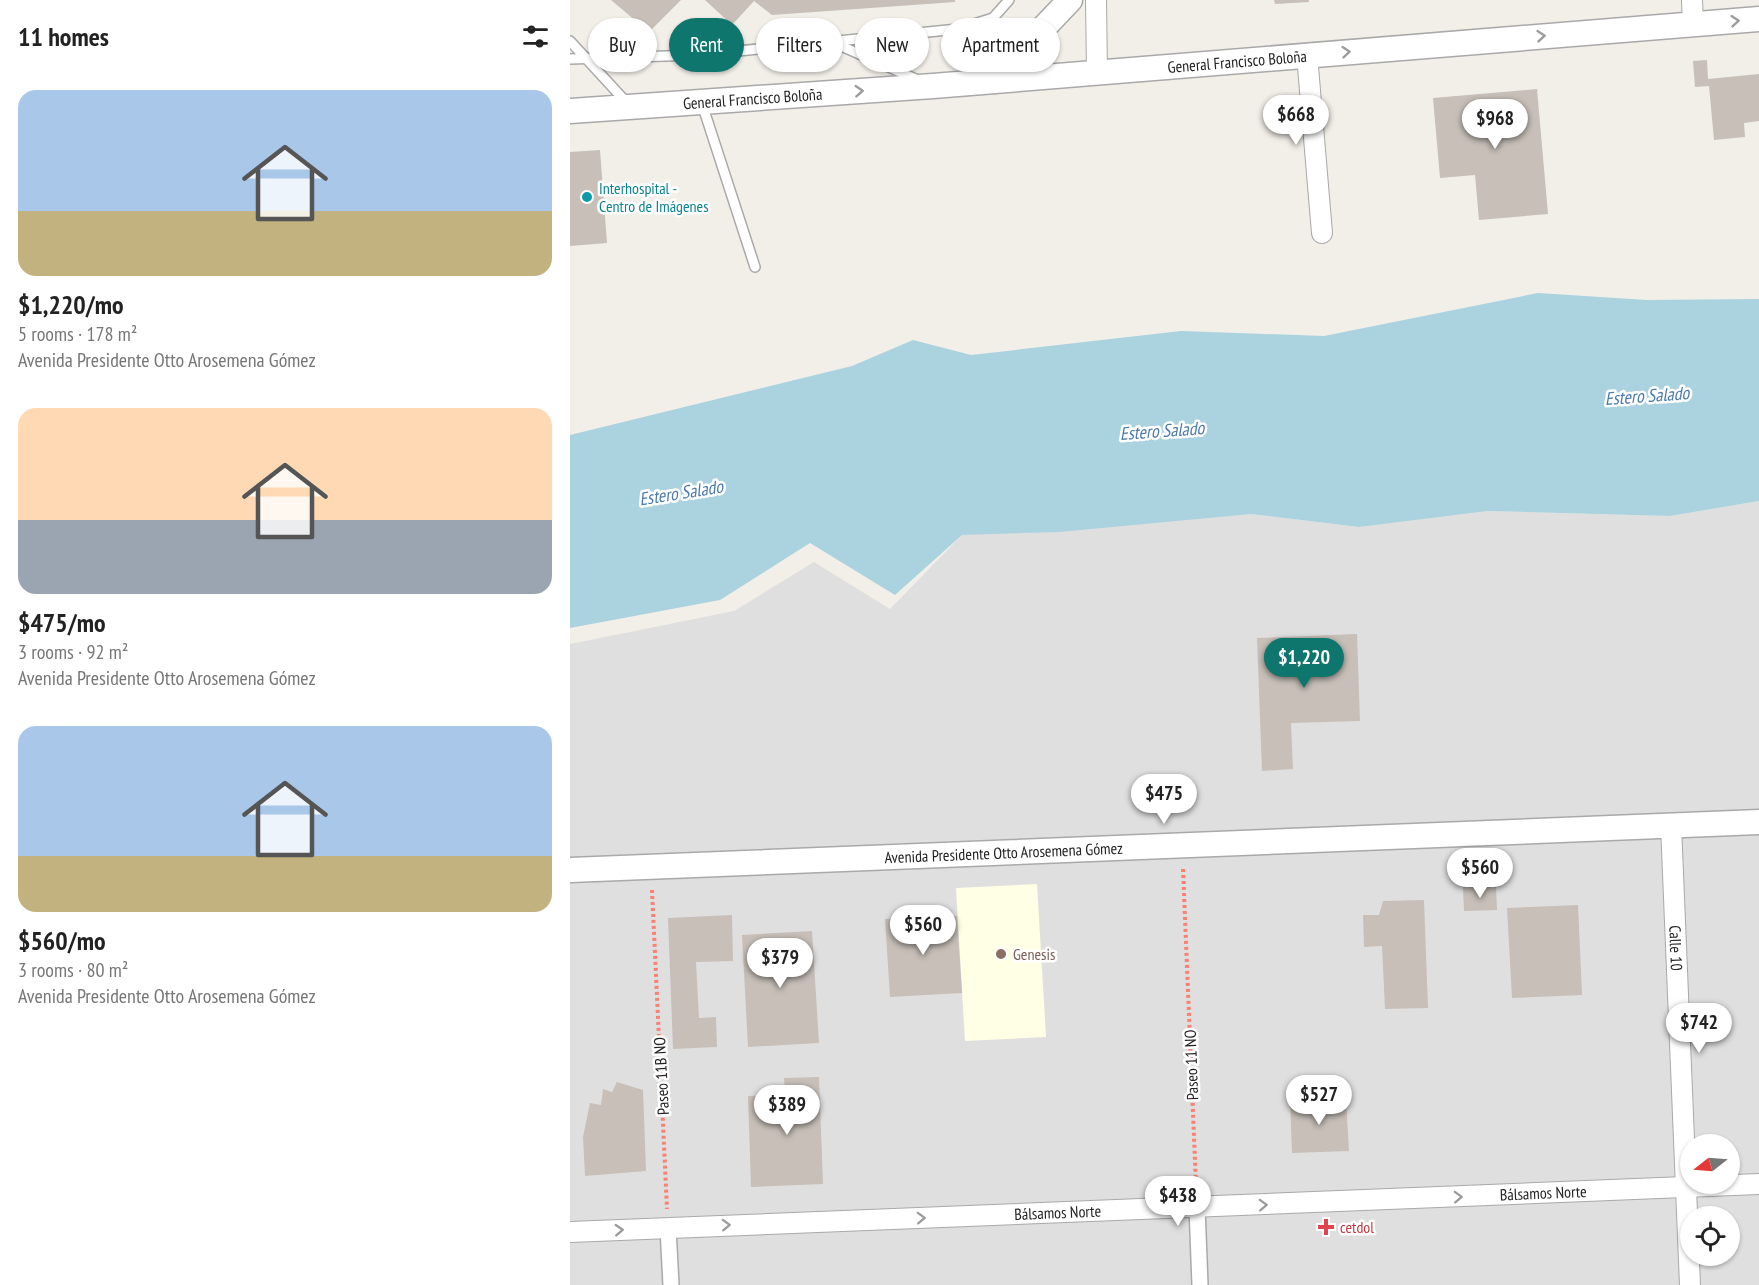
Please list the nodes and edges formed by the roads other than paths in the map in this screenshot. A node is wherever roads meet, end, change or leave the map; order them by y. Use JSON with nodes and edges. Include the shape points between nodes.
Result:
{"nodes":[{"id":1,"x":1009,"y":0,"type":"edge"},
{"id":2,"x":1070,"y":0,"type":"edge"},
{"id":3,"x":1096,"y":0,"type":"edge"},
{"id":4,"x":1692,"y":0,"type":"edge"},
{"id":5,"x":1759,"y":19,"type":"edge"},
{"id":6,"x":1693,"y":24,"type":"junction"},
{"id":7,"x":843,"y":40,"type":"edge"},
{"id":8,"x":570,"y":41,"type":"edge"},
{"id":9,"x":843,"y":47,"type":"edge"},
{"id":10,"x":756,"y":49,"type":"edge"},
{"id":11,"x":1307,"y":55,"type":"junction"},
{"id":12,"x":657,"y":56,"type":"edge"},
{"id":13,"x":588,"y":58,"type":"joint"},
{"id":14,"x":570,"y":59,"type":"edge"},
{"id":15,"x":600,"y":72,"type":"edge"},
{"id":16,"x":1097,"y":72,"type":"junction"},
{"id":17,"x":993,"y":81,"type":"junction"},
{"id":18,"x":933,"y":86,"type":"junction"},
{"id":19,"x":701,"y":102,"type":"junction"},
{"id":20,"x":630,"y":106,"type":"junction"},
{"id":21,"x":570,"y":111,"type":"edge"},
{"id":22,"x":1322,"y":233,"type":"dead end"},
{"id":23,"x":755,"y":267,"type":"dead end"},
{"id":24,"x":1759,"y":822,"type":"edge"},
{"id":25,"x":1671,"y":825,"type":"junction"},
{"id":26,"x":570,"y":870,"type":"edge"},
{"id":27,"x":1684,"y":1134,"type":"edge"},
{"id":28,"x":1759,"y":1184,"type":"edge"},
{"id":29,"x":1740,"y":1185,"type":"edge"},
{"id":30,"x":1680,"y":1187,"type":"edge"},
{"id":31,"x":1686,"y":1194,"type":"edge"},
{"id":32,"x":1197,"y":1207,"type":"junction"},
{"id":33,"x":668,"y":1228,"type":"junction"},
{"id":34,"x":570,"y":1232,"type":"edge"},
{"id":35,"x":671,"y":1285,"type":"edge"},
{"id":36,"x":1200,"y":1285,"type":"edge"},
{"id":37,"x":1690,"y":1285,"type":"edge"}],
"edges":[{"from":1,"to":7,"type":"lane","via":[[993,18],[958,29]]},
{"from":2,"to":17,"type":"street"},
{"from":3,"to":16,"type":"street"},
{"from":4,"to":6,"type":"street"},
{"from":6,"to":5,"type":"street","name":"General Francisco Boloña","one_way":true},
{"from":11,"to":6,"type":"street","name":"General Francisco Boloña","one_way":true},
{"from":8,"to":13,"type":"lane"},
{"from":9,"to":18,"type":"lane"},
{"from":10,"to":12,"type":"lane"},
{"from":11,"to":16,"type":"street","name":"General Francisco Boloña"},
{"from":11,"to":22,"type":"street"},
{"from":13,"to":14,"type":"lane"},
{"from":15,"to":20,"type":"lane"},
{"from":16,"to":17,"type":"street","name":"General Francisco Boloña"},
{"from":17,"to":18,"type":"street","name":"General Francisco Boloña"},
{"from":19,"to":18,"type":"street","name":"General Francisco Boloña","one_way":true},
{"from":19,"to":20,"type":"street","name":"General Francisco Boloña"},
{"from":19,"to":23,"type":"lane"},
{"from":20,"to":21,"type":"street","name":"General Francisco Boloña"},
{"from":24,"to":25,"type":"street","name":"Avenida Presidente Otto Arosemena Gómez"},
{"from":25,"to":26,"type":"street","name":"Avenida Presidente Otto Arosemena Gómez"},
{"from":25,"to":27,"type":"street","name":"Calle 10"},
{"from":28,"to":29,"type":"street","name":"Bálsamos Norte"},
{"from":32,"to":30,"type":"street","name":"Bálsamos Norte","one_way":true},
{"from":31,"to":37,"type":"street","name":"Calle 10"},
{"from":33,"to":32,"type":"street","name":"Bálsamos Norte","one_way":true},
{"from":32,"to":36,"type":"street"},
{"from":34,"to":33,"type":"street","name":"Bálsamos Norte","one_way":true},
{"from":33,"to":35,"type":"street"}]}
